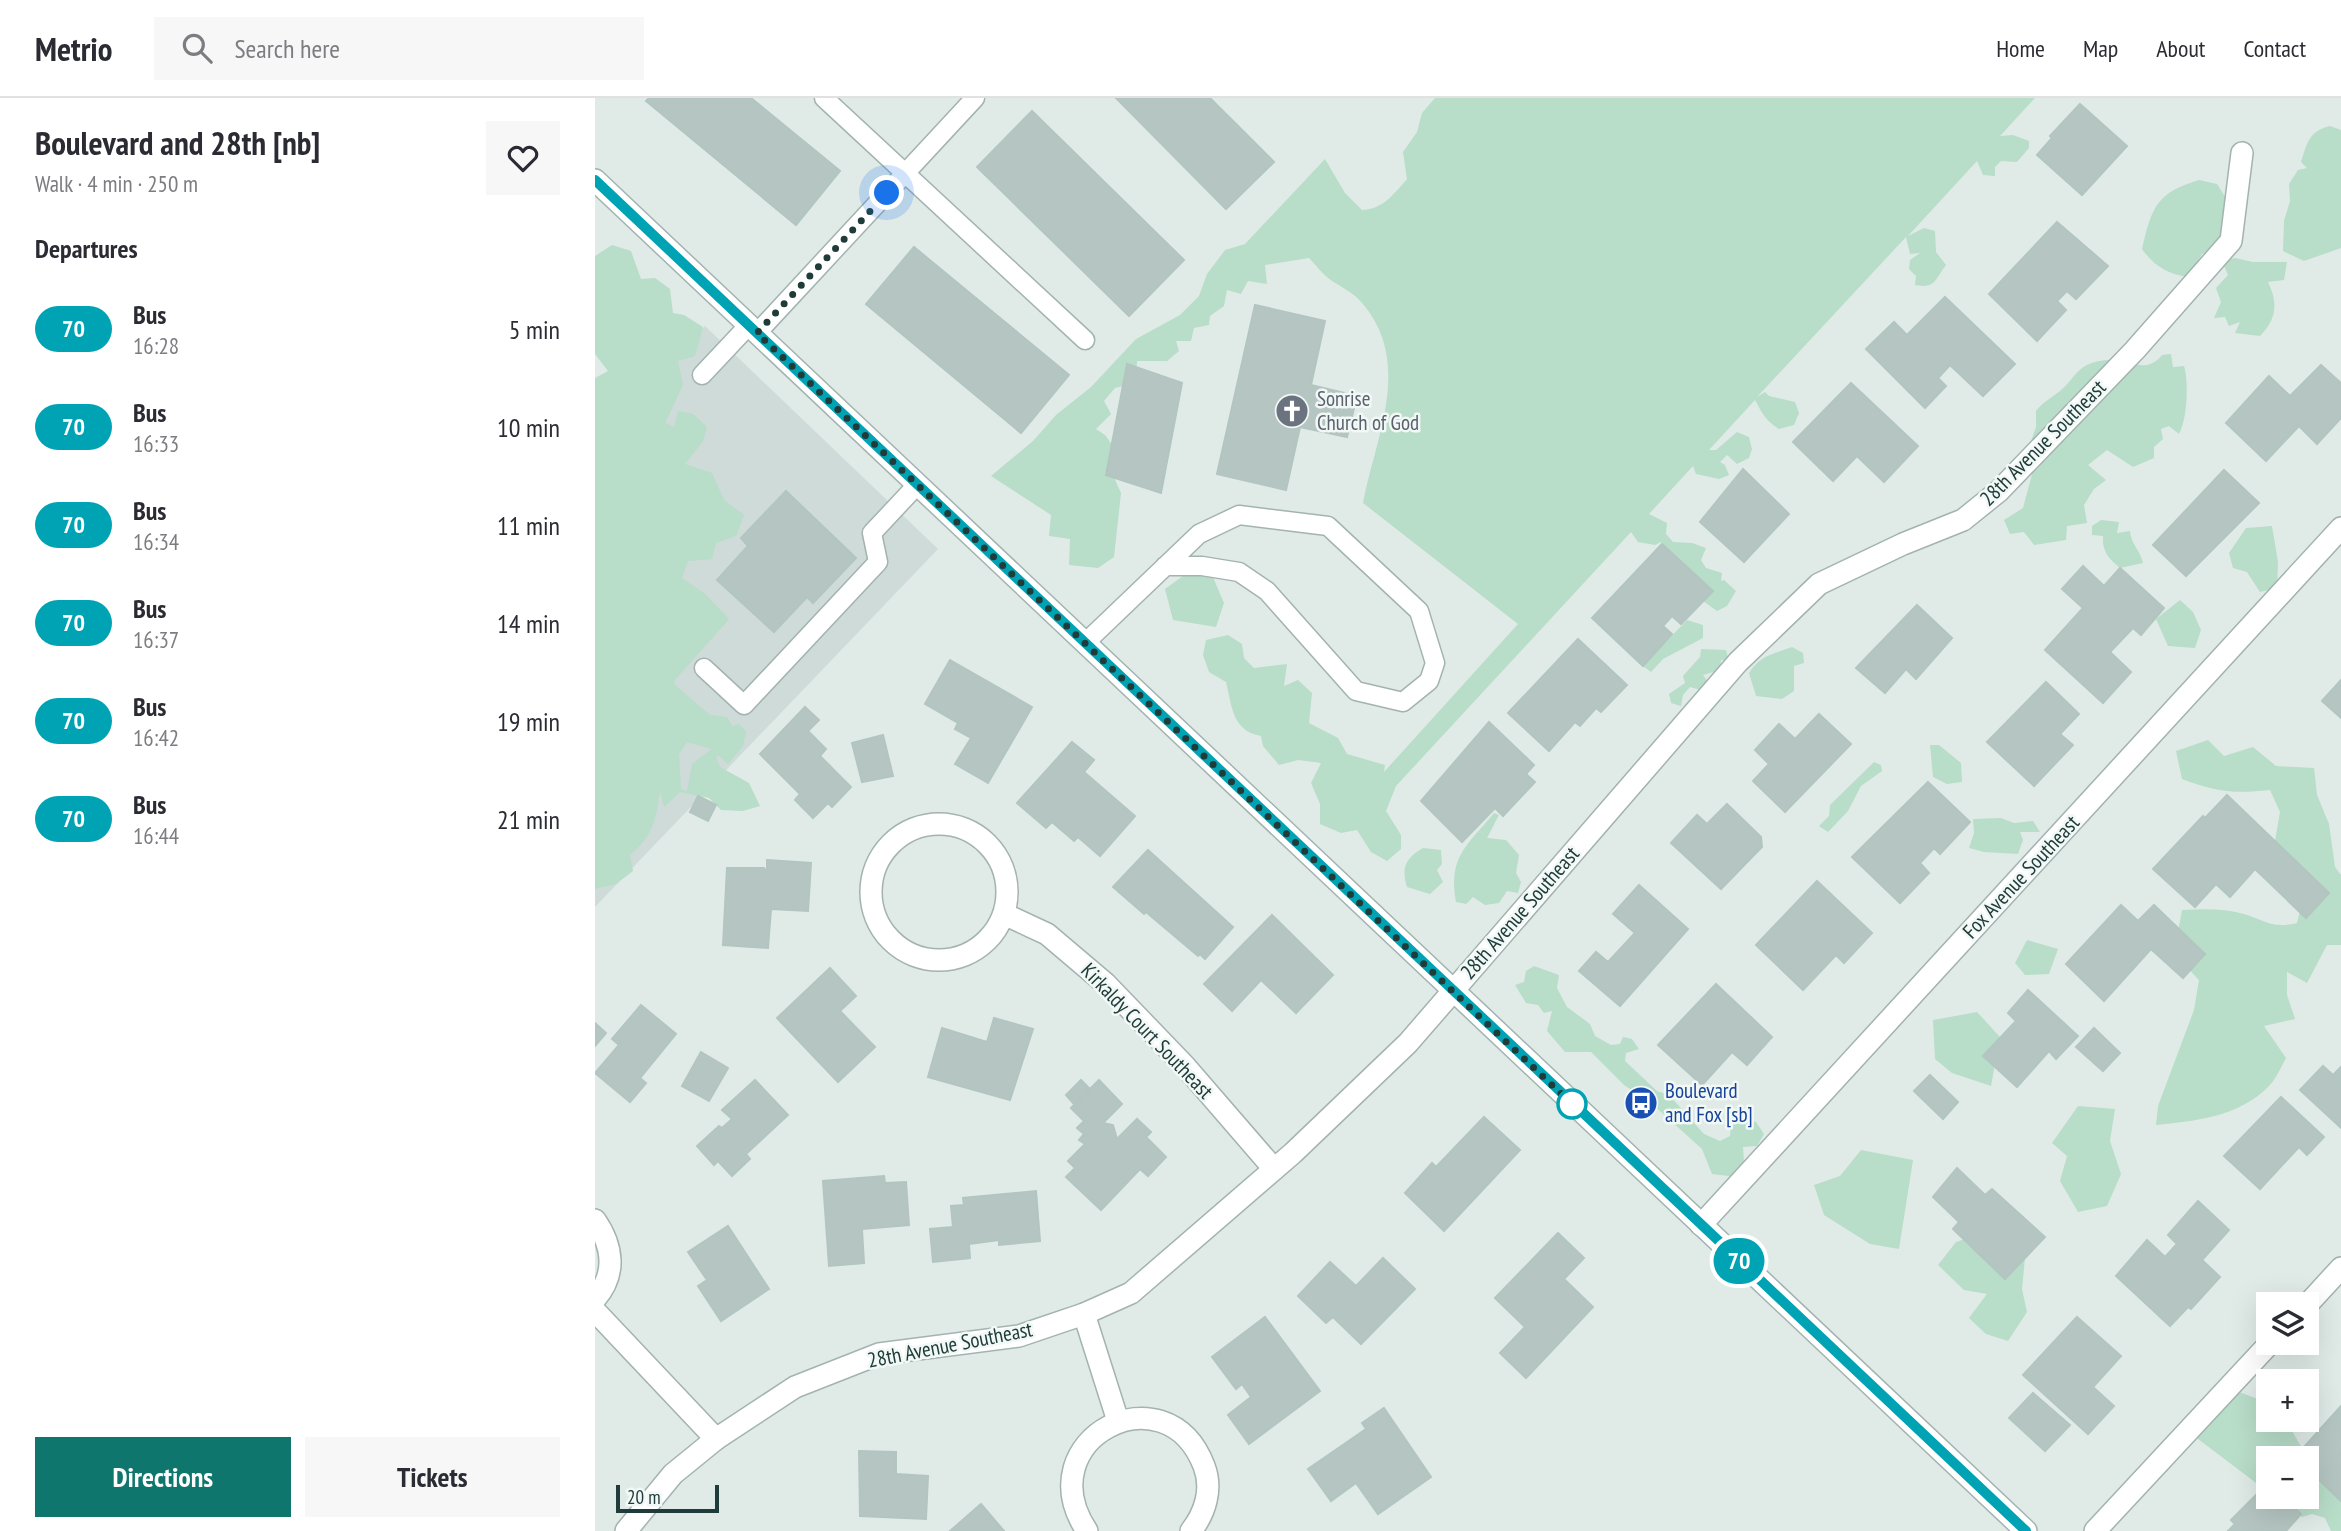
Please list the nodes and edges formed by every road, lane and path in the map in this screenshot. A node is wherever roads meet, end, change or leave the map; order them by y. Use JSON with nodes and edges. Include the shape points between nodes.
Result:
{"nodes":[{"id":1,"x":824,"y":98,"type":"edge"},
{"id":2,"x":975,"y":98,"type":"edge"},
{"id":3,"x":2242,"y":153,"type":"dead end"},
{"id":4,"x":906,"y":173,"type":"junction"},
{"id":5,"x":595,"y":180,"type":"edge"},
{"id":6,"x":753,"y":329,"type":"junction"},
{"id":7,"x":1085,"y":340,"type":"dead end"},
{"id":8,"x":702,"y":375,"type":"dead end"},
{"id":9,"x":917,"y":485,"type":"junction"},
{"id":10,"x":2341,"y":528,"type":"edge"},
{"id":11,"x":1165,"y":566,"type":"junction"},
{"id":12,"x":1085,"y":643,"type":"junction"},
{"id":13,"x":704,"y":668,"type":"dead end"},
{"id":14,"x":1004,"y":914,"type":"junction"},
{"id":15,"x":1453,"y":992,"type":"junction"},
{"id":16,"x":1274,"y":1169,"type":"junction"},
{"id":17,"x":595,"y":1220,"type":"edge"},
{"id":18,"x":1701,"y":1226,"type":"junction"},
{"id":19,"x":2341,"y":1268,"type":"edge"},
{"id":20,"x":2318,"y":1292,"type":"edge"},
{"id":21,"x":595,"y":1299,"type":"edge"},
{"id":22,"x":595,"y":1311,"type":"edge"},
{"id":23,"x":1084,"y":1314,"type":"junction"},
{"id":24,"x":2259,"y":1355,"type":"edge"},
{"id":25,"x":1118,"y":1421,"type":"junction"},
{"id":26,"x":716,"y":1438,"type":"junction"},
{"id":27,"x":626,"y":1531,"type":"edge"},
{"id":28,"x":1087,"y":1531,"type":"edge"},
{"id":29,"x":1191,"y":1531,"type":"edge"},
{"id":30,"x":2026,"y":1531,"type":"edge"},
{"id":31,"x":2095,"y":1531,"type":"edge"}],
"edges":[{"from":1,"to":4,"type":"lane"},
{"from":2,"to":4,"type":"lane"},
{"from":3,"to":15,"type":"street","name":"28th Avenue Southeast","via":[[2231,241],[2135,350],[1999,491],[1963,520],[1819,584],[1738,662]]},
{"from":4,"to":6,"type":"lane"},
{"from":4,"to":7,"type":"lane"},
{"from":5,"to":6,"type":"street"},
{"from":6,"to":8,"type":"lane"},
{"from":6,"to":9,"type":"street"},
{"from":9,"to":12,"type":"street"},
{"from":9,"to":13,"type":"lane","via":[[872,533],[878,562],[744,705]]},
{"from":10,"to":18,"type":"street","name":"Fox Avenue Southeast"},
{"from":11,"to":11,"type":"lane","via":[[1199,534],[1239,514],[1328,526],[1419,611],[1435,663],[1429,681],[1403,702],[1356,691],[1267,591],[1239,572]]},
{"from":11,"to":12,"type":"lane"},
{"from":12,"to":15,"type":"street"},
{"from":14,"to":14,"type":"street","via":[[1004,870],[978,835],[958,826],[915,827],[895,839],[872,875],[871,899],[877,921],[890,940],[931,960],[954,958],[975,949],[993,934]]},
{"from":14,"to":16,"type":"street","name":"Kirkaldy Court Southeast","via":[[1047,934],[1107,984]]},
{"from":15,"to":16,"type":"street","name":"28th Avenue Southeast","via":[[1408,1043]]},
{"from":15,"to":18,"type":"street"},
{"from":16,"to":23,"type":"street","name":"28th Avenue Southeast","via":[[1131,1293]]},
{"from":17,"to":21,"type":"street","via":[[611,1253],[610,1273]]},
{"from":18,"to":30,"type":"street"},
{"from":19,"to":20,"type":"street"},
{"from":22,"to":26,"type":"street"},
{"from":23,"to":25,"type":"street"},
{"from":23,"to":26,"type":"street","name":"28th Avenue Southeast","via":[[1019,1336],[879,1354],[795,1387]]},
{"from":24,"to":31,"type":"street"},
{"from":25,"to":28,"type":"street","via":[[1083,1447],[1073,1468],[1070,1489],[1075,1511]]},
{"from":25,"to":29,"type":"street","via":[[1164,1422],[1184,1434],[1198,1451],[1207,1473],[1208,1496]]},
{"from":26,"to":27,"type":"street","name":"28th Avenue Southeast","via":[[673,1474]]}]}
